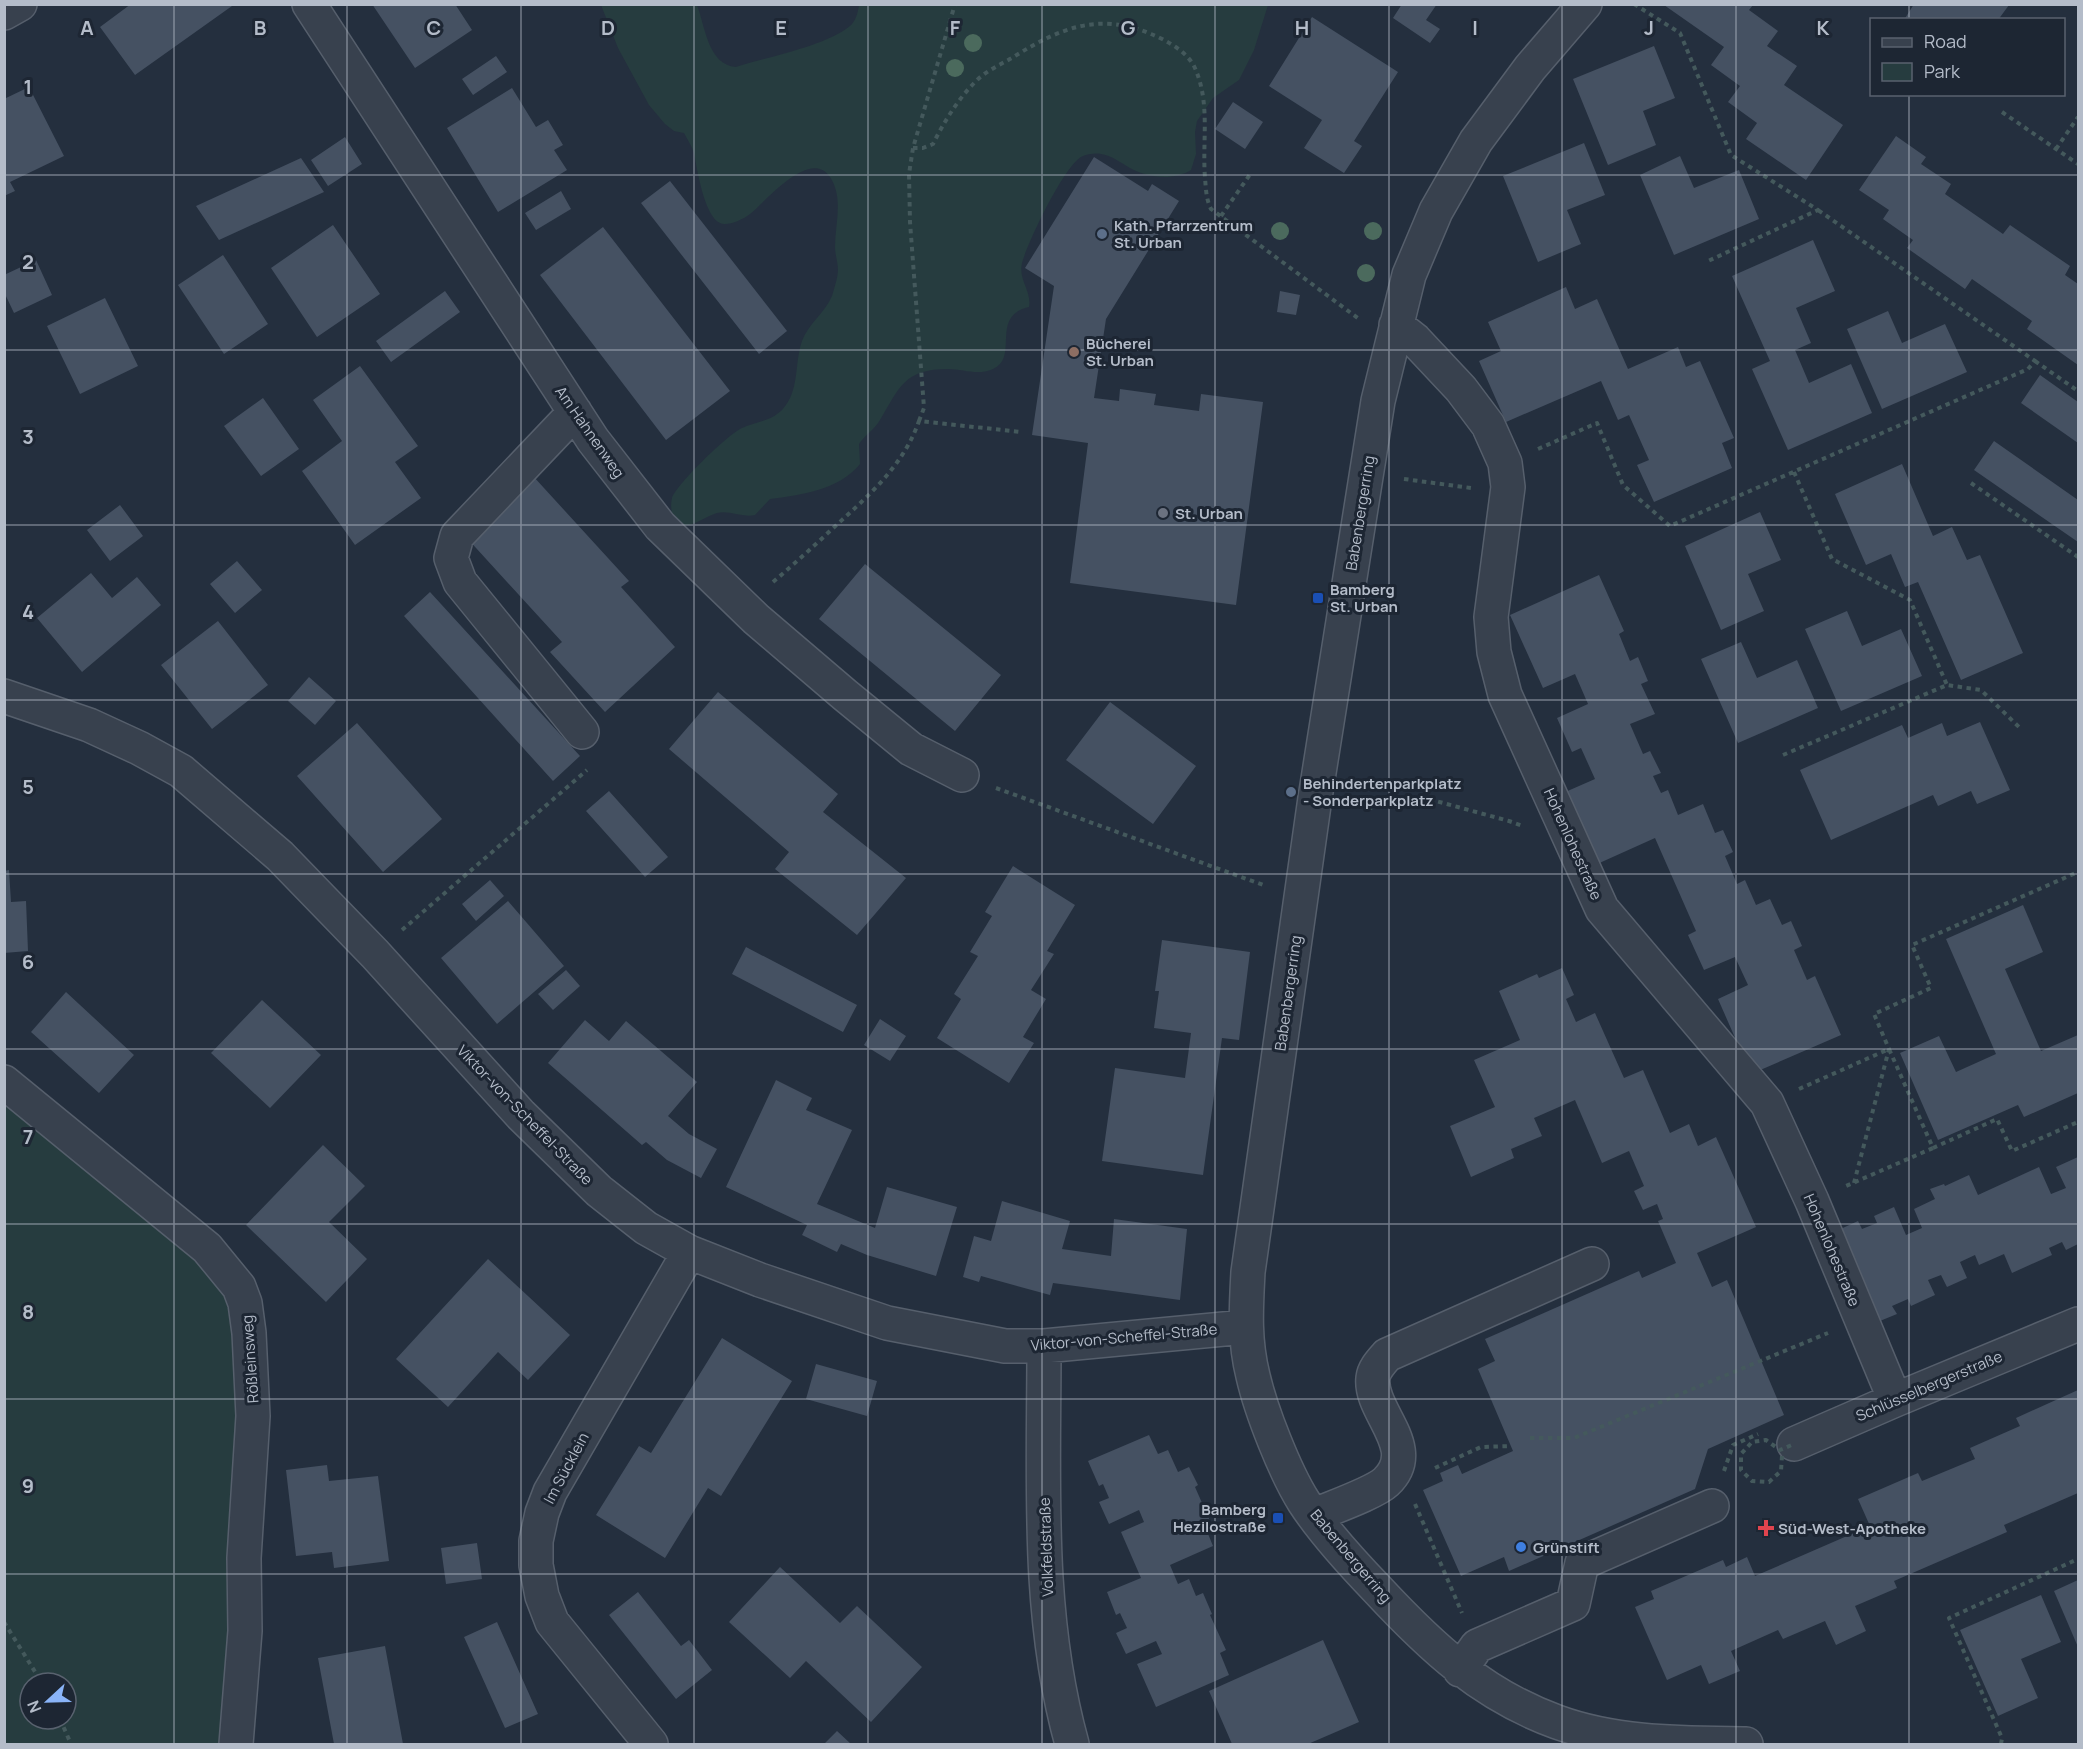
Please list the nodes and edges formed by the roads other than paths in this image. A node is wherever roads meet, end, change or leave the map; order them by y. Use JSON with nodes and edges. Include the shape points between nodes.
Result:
{"nodes":[{"id":1,"x":20,"y":4,"type":"edge"},
{"id":2,"x":309,"y":4,"type":"edge"},
{"id":3,"x":1585,"y":4,"type":"edge"},
{"id":4,"x":4,"y":14,"type":"edge"},
{"id":5,"x":1395,"y":330,"type":"junction"},
{"id":6,"x":575,"y":412,"type":"junction"},
{"id":7,"x":4,"y":696,"type":"edge"},
{"id":8,"x":582,"y":732,"type":"dead end"},
{"id":9,"x":962,"y":776,"type":"dead end"},
{"id":10,"x":4,"y":1082,"type":"edge"},
{"id":11,"x":689,"y":1252,"type":"junction"},
{"id":12,"x":1592,"y":1264,"type":"dead end"},
{"id":13,"x":2079,"y":1324,"type":"edge"},
{"id":14,"x":1245,"y":1326,"type":"junction"},
{"id":15,"x":1044,"y":1346,"type":"junction"},
{"id":16,"x":1894,"y":1400,"type":"junction"},
{"id":17,"x":1783,"y":1446,"type":"road end"},
{"id":18,"x":1712,"y":1506,"type":"road end"},
{"id":19,"x":1315,"y":1515,"type":"junction"},
{"id":20,"x":1468,"y":1658,"type":"junction"},
{"id":21,"x":1593,"y":1738,"type":"edge"},
{"id":22,"x":236,"y":1744,"type":"edge"},
{"id":23,"x":651,"y":1744,"type":"edge"},
{"id":24,"x":1072,"y":1744,"type":"edge"},
{"id":25,"x":1746,"y":1744,"type":"edge"}],
"edges":[{"from":1,"to":4,"type":"street"},
{"from":2,"to":6,"type":"street","name":"Am Hahnenweg"},
{"from":3,"to":5,"type":"street","name":"Babenbergerring","via":[[1530,68],[1476,141],[1436,211],[1409,275]]},
{"from":5,"to":14,"type":"street","name":"Babenbergerring","via":[[1378,401],[1315,798],[1248,1272]]},
{"from":5,"to":16,"type":"street","name":"Hohenlohestraße","via":[[1415,340],[1488,425],[1506,478],[1491,617],[1494,652],[1506,695],[1602,909],[1767,1103]]},
{"from":6,"to":8,"type":"street","via":[[457,536],[451,558],[460,582]]},
{"from":6,"to":9,"type":"street","name":"Am Hahnenweg","via":[[592,440],[660,526],[744,607],[911,749]]},
{"from":7,"to":11,"type":"street","name":"Viktor-von-Scheffel-Straße","via":[[89,725],[181,771],[279,855],[521,1115],[599,1191],[646,1228]]},
{"from":10,"to":22,"type":"street","name":"Rößleinsweg","via":[[207,1248],[239,1287],[245,1303],[254,1416]]},
{"from":11,"to":15,"type":"street","name":"Viktor-von-Scheffel-Straße","via":[[887,1323],[1005,1346]]},
{"from":11,"to":23,"type":"street","name":"Im Sücklein","via":[[550,1492],[536,1541],[542,1596],[552,1622]]},
{"from":12,"to":19,"type":"street","via":[[1387,1354],[1373,1376],[1373,1385],[1398,1448],[1394,1471],[1381,1486]]},
{"from":13,"to":16,"type":"street","name":"Schlüsselbergerstraße"},
{"from":14,"to":15,"type":"street","name":"Viktor-von-Scheffel-Straße"},
{"from":14,"to":19,"type":"street","name":"Babenbergerring","via":[[1253,1376],[1269,1424],[1304,1502]]},
{"from":15,"to":24,"type":"street","name":"Volkfeldstraße","via":[[1044,1554],[1048,1618],[1059,1694]]},
{"from":16,"to":17,"type":"street","name":"Schlüsselbergerstraße"},
{"from":18,"to":20,"type":"street","via":[[1582,1563],[1573,1604]]},
{"from":19,"to":20,"type":"street","name":"Babenbergerring","via":[[1352,1563],[1410,1624]]},
{"from":20,"to":21,"type":"street","name":"Babenbergerring","via":[[1511,1703]]},
{"from":21,"to":25,"type":"street","name":"Babenbergerring"}]}
